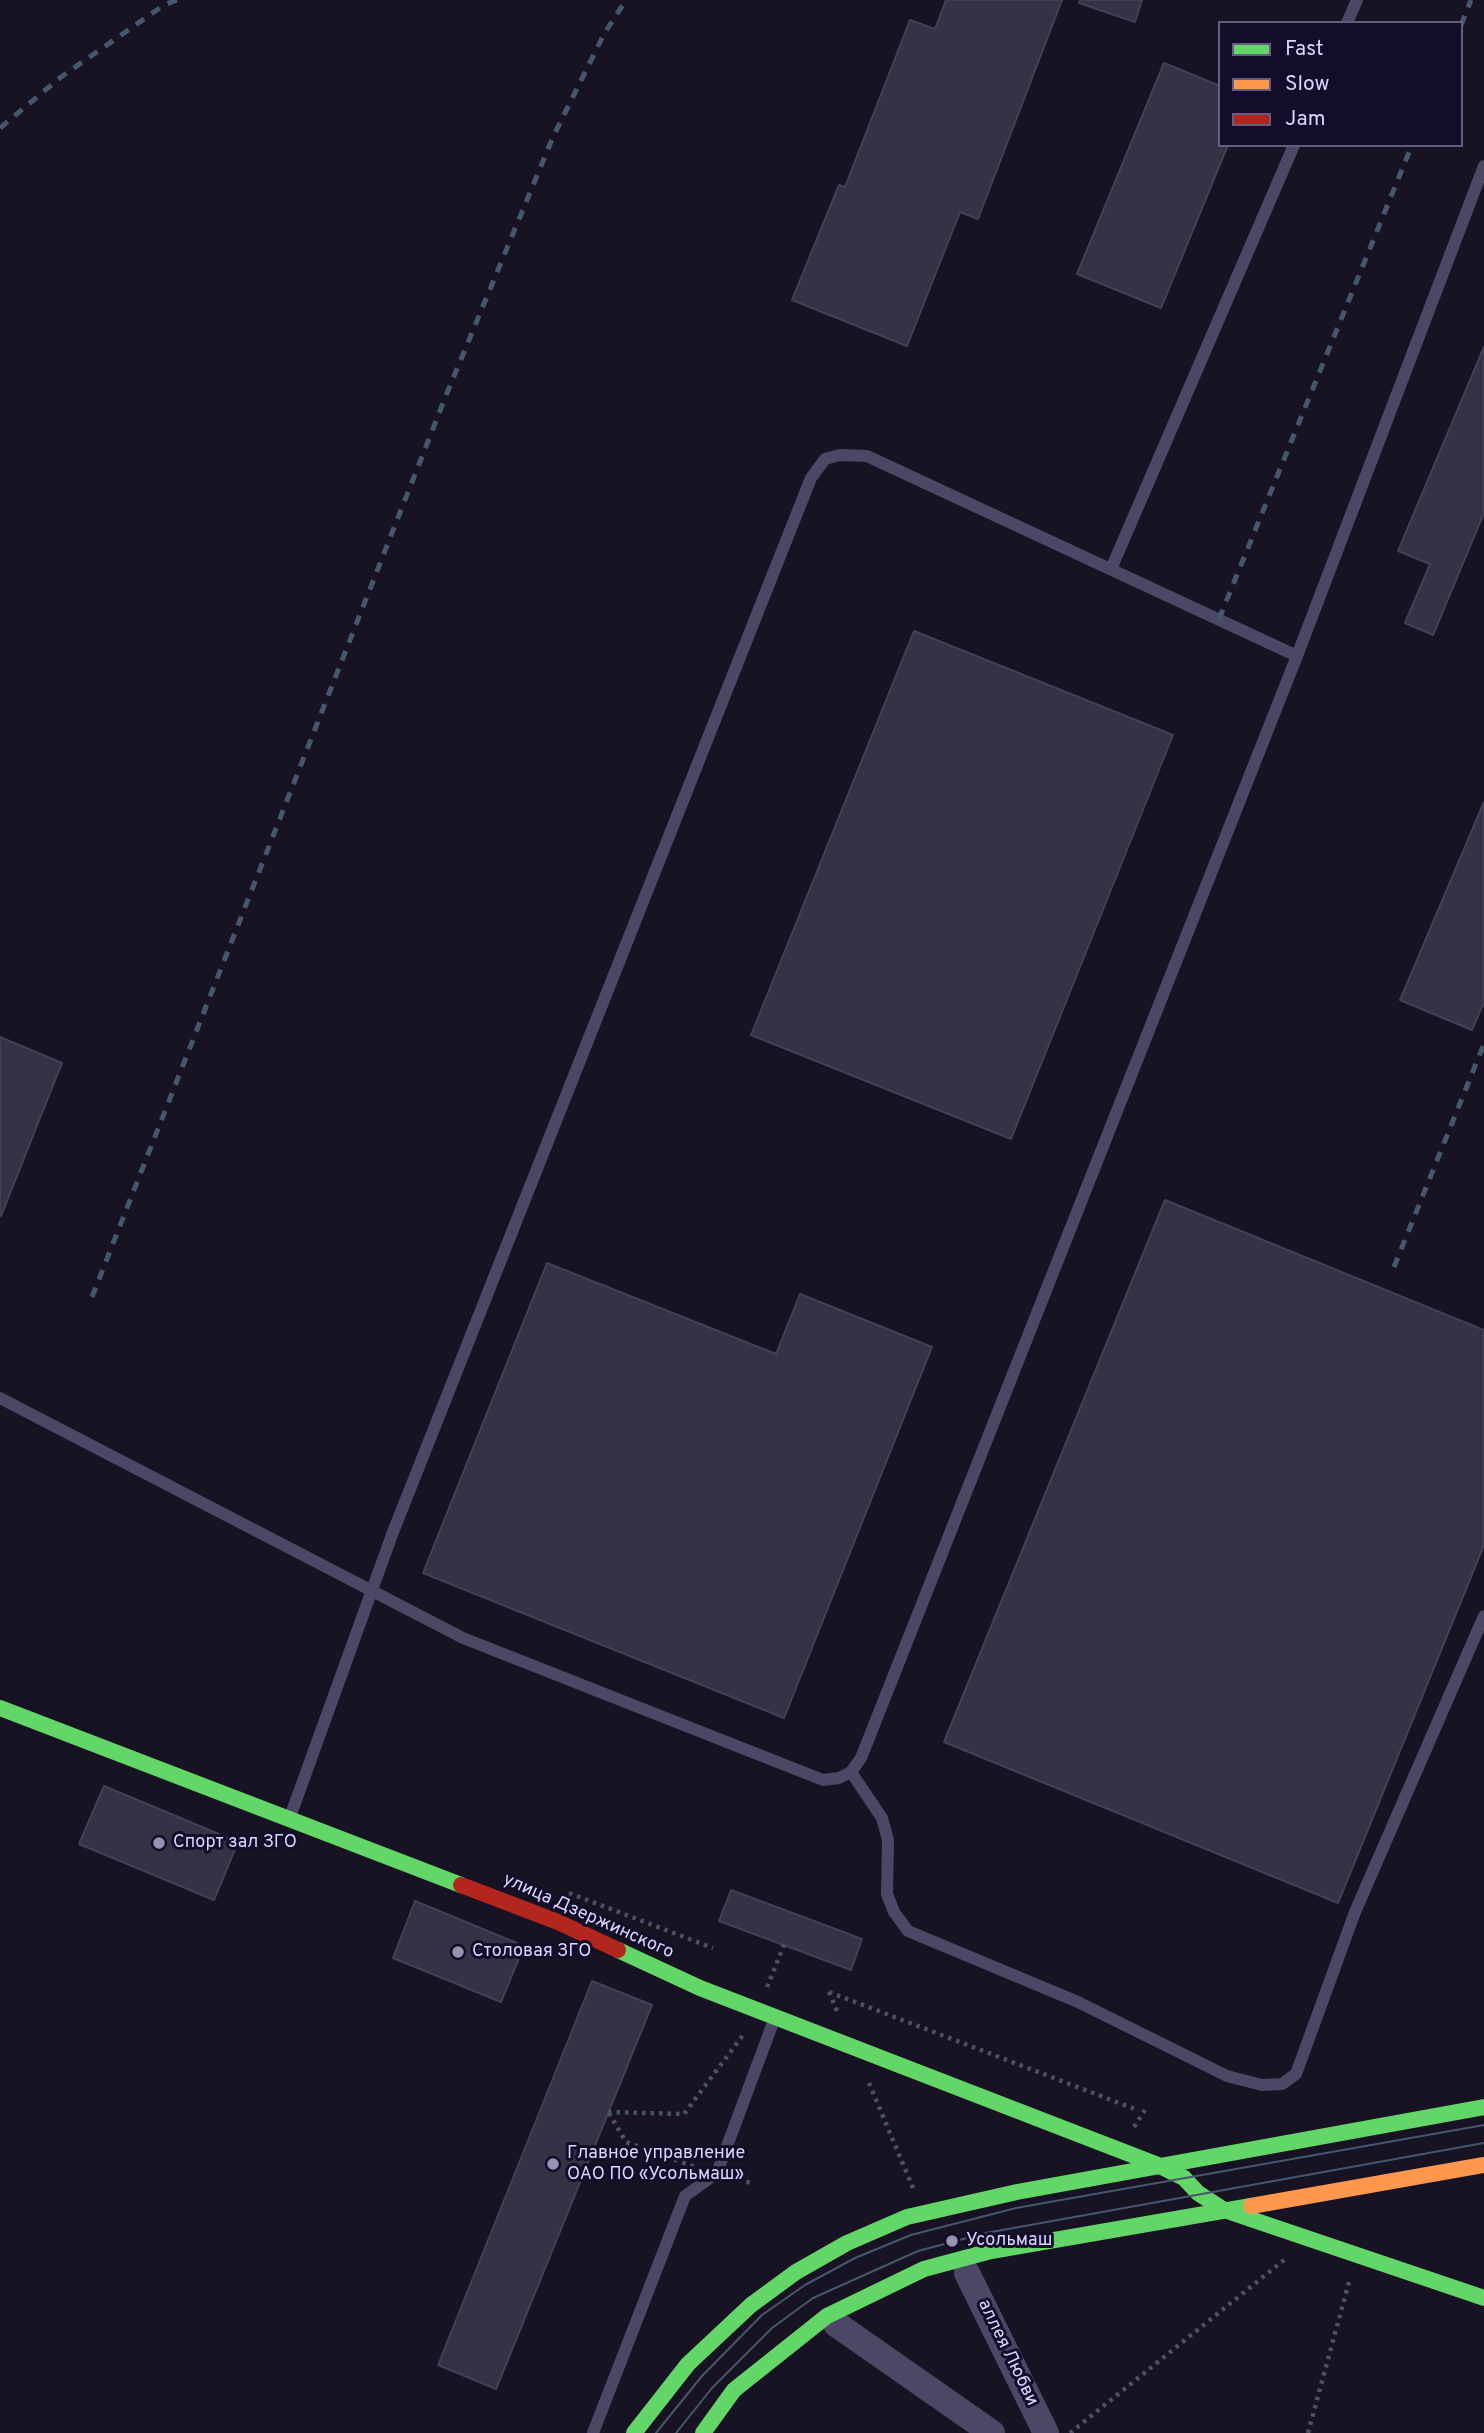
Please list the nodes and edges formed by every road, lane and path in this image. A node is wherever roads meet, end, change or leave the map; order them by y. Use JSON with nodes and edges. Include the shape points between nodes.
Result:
{"nodes":[{"id":1,"x":1357,"y":0,"type":"edge"},
{"id":2,"x":1348,"y":21,"type":"edge"},
{"id":3,"x":1293,"y":147,"type":"edge"},
{"id":4,"x":1484,"y":166,"type":"edge"},
{"id":5,"x":1111,"y":569,"type":"junction"},
{"id":6,"x":1297,"y":656,"type":"junction"},
{"id":7,"x":0,"y":1398,"type":"edge"},
{"id":8,"x":372,"y":1591,"type":"junction"},
{"id":9,"x":1484,"y":1616,"type":"edge"},
{"id":10,"x":0,"y":1708,"type":"edge"},
{"id":11,"x":851,"y":1772,"type":"junction"},
{"id":12,"x":290,"y":1818,"type":"junction"},
{"id":13,"x":784,"y":1945,"type":"dead end"},
{"id":14,"x":829,"y":1992,"type":"dead end"},
{"id":15,"x":763,"y":1996,"type":"dead end"},
{"id":16,"x":775,"y":2017,"type":"junction"},
{"id":17,"x":751,"y":2025,"type":"dead end"},
{"id":18,"x":868,"y":2081,"type":"dead end"},
{"id":19,"x":1484,"y":2108,"type":"edge"},
{"id":20,"x":1135,"y":2109,"type":"dead end"},
{"id":21,"x":1144,"y":2110,"type":"dead end"},
{"id":22,"x":1132,"y":2131,"type":"dead end"},
{"id":23,"x":668,"y":2159,"type":"dead end"},
{"id":24,"x":1158,"y":2165,"type":"junction"},
{"id":25,"x":1484,"y":2165,"type":"edge"},
{"id":26,"x":913,"y":2190,"type":"dead end"},
{"id":27,"x":1224,"y":2210,"type":"junction"},
{"id":28,"x":1285,"y":2259,"type":"dead end"},
{"id":29,"x":967,"y":2273,"type":"dead end"},
{"id":30,"x":1350,"y":2279,"type":"dead end"},
{"id":31,"x":1484,"y":2298,"type":"edge"},
{"id":32,"x":836,"y":2324,"type":"dead end"},
{"id":33,"x":593,"y":2433,"type":"edge"},
{"id":34,"x":634,"y":2433,"type":"edge"},
{"id":35,"x":703,"y":2433,"type":"edge"},
{"id":36,"x":992,"y":2433,"type":"edge"},
{"id":37,"x":1046,"y":2433,"type":"edge"},
{"id":38,"x":1070,"y":2433,"type":"edge"},
{"id":39,"x":1308,"y":2433,"type":"edge"}],
"edges":[{"from":1,"to":2,"type":"lane"},
{"from":3,"to":5,"type":"lane"},
{"from":4,"to":6,"type":"lane"},
{"from":5,"to":6,"type":"lane"},
{"from":5,"to":8,"type":"lane","via":[[867,456],[825,459],[811,478]]},
{"from":6,"to":11,"type":"lane","via":[[861,1758]]},
{"from":7,"to":8,"type":"lane"},
{"from":8,"to":11,"type":"lane","via":[[463,1638],[823,1780]]},
{"from":8,"to":12,"type":"lane"},
{"from":9,"to":11,"type":"lane","via":[[1355,1912],[1297,2074],[1282,2084],[1262,2085],[1227,2076],[1078,2001],[908,1931],[887,1894],[888,1840],[882,1818]]},
{"from":10,"to":12,"type":"main road","name":"улица Дзержинского"},
{"from":12,"to":16,"type":"main road","name":"улица Дзержинского","via":[[558,1922],[700,1988]]},
{"from":13,"to":15,"type":"path"},
{"from":14,"to":20,"type":"path"},
{"from":16,"to":24,"type":"main road","name":"улица Дзержинского"},
{"from":16,"to":33,"type":"lane","via":[[717,2173],[685,2196]]},
{"from":17,"to":23,"type":"path","via":[[684,2114],[608,2112],[626,2142]]},
{"from":18,"to":26,"type":"path"},
{"from":19,"to":24,"type":"main road"},
{"from":21,"to":22,"type":"path"},
{"from":24,"to":27,"type":"main road","name":"улица Дзержинского","via":[[1184,2178]]},
{"from":24,"to":34,"type":"main road","via":[[907,2217],[847,2242],[751,2305],[688,2364]]},
{"from":25,"to":27,"type":"main road"},
{"from":27,"to":31,"type":"main road"},
{"from":27,"to":35,"type":"main road","via":[[991,2251],[924,2269],[827,2316],[734,2390]]},
{"from":28,"to":38,"type":"path"},
{"from":29,"to":37,"type":"street","name":"аллея Любви"},
{"from":30,"to":39,"type":"path"},
{"from":32,"to":36,"type":"street"}]}
